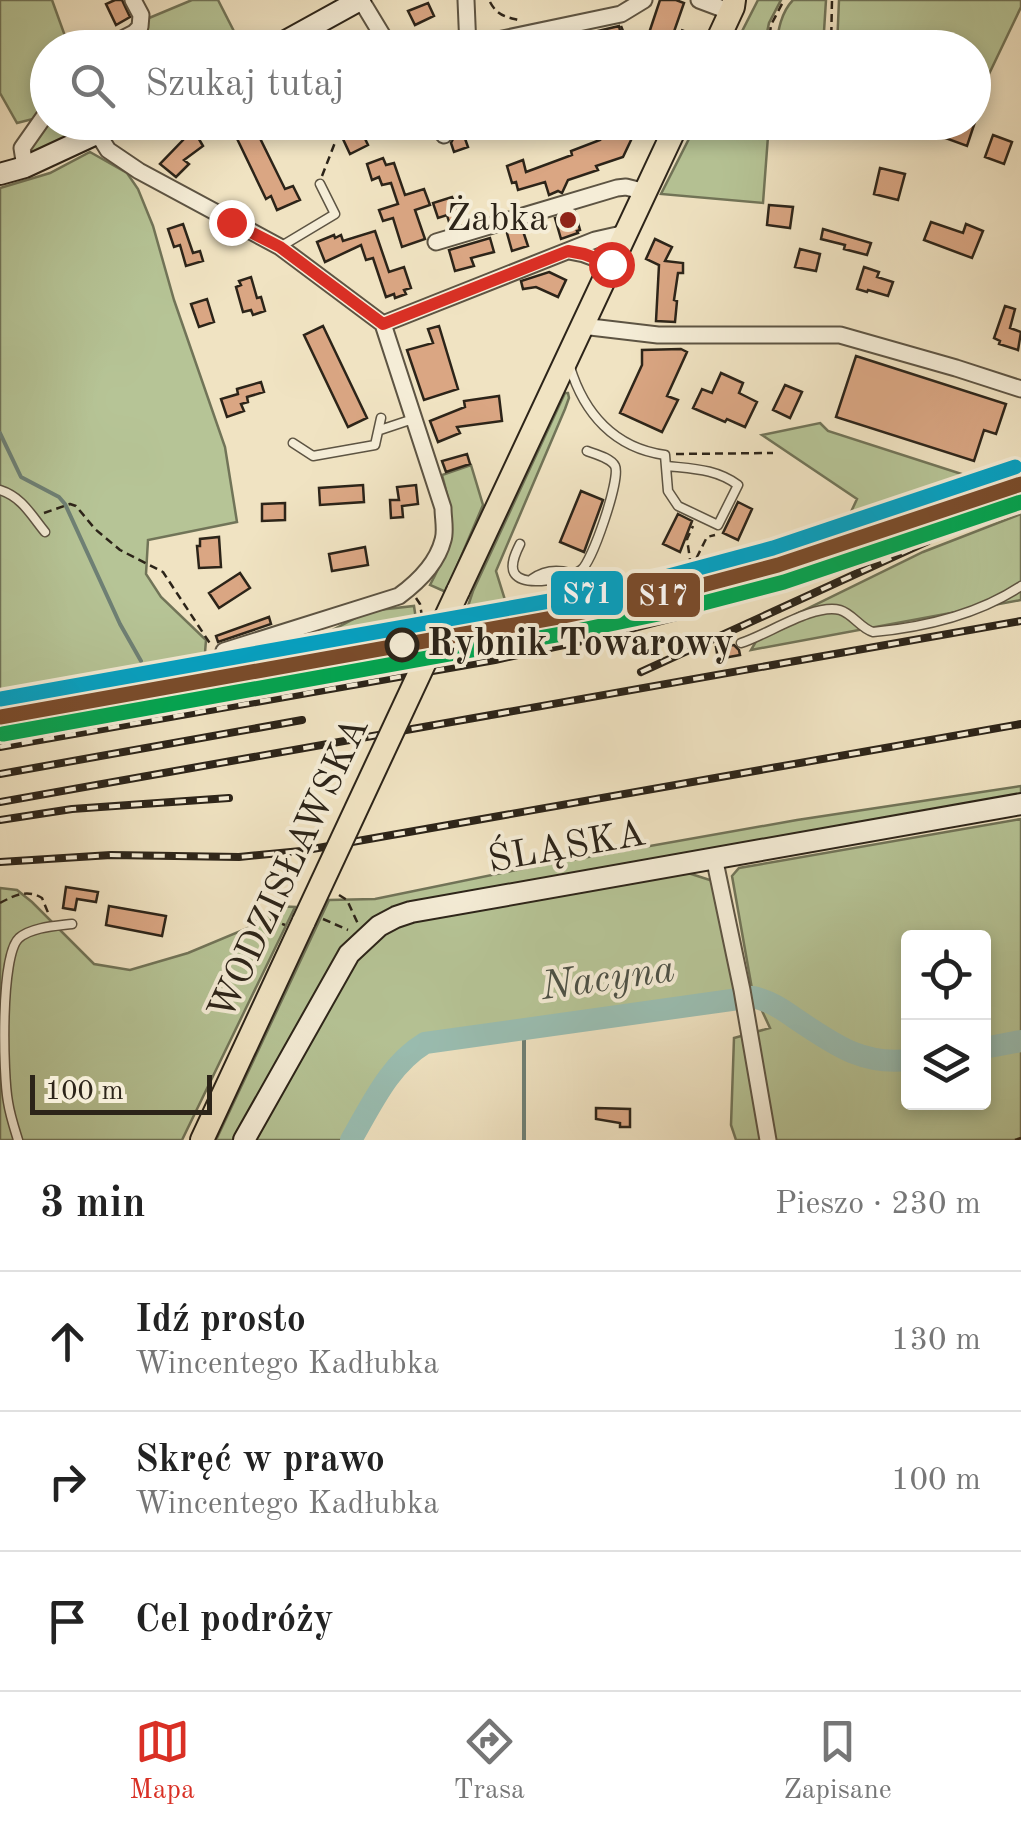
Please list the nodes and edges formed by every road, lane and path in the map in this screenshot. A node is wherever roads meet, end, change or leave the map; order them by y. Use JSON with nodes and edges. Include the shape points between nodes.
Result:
{"nodes":[{"id":1,"x":133,"y":0,"type":"edge"},
{"id":2,"x":361,"y":0,"type":"edge"},
{"id":3,"x":466,"y":0,"type":"edge"},
{"id":4,"x":644,"y":0,"type":"edge"},
{"id":5,"x":699,"y":0,"type":"edge"},
{"id":6,"x":784,"y":0,"type":"edge"},
{"id":7,"x":832,"y":0,"type":"edge"},
{"id":8,"x":490,"y":2,"type":"edge"},
{"id":9,"x":735,"y":5,"type":"edge"},
{"id":10,"x":618,"y":15,"type":"junction"},
{"id":11,"x":137,"y":30,"type":"edge"},
{"id":12,"x":309,"y":30,"type":"edge"},
{"id":13,"x":379,"y":30,"type":"edge"},
{"id":14,"x":468,"y":30,"type":"edge"},
{"id":15,"x":532,"y":30,"type":"edge"},
{"id":16,"x":543,"y":30,"type":"edge"},
{"id":17,"x":624,"y":30,"type":"edge"},
{"id":18,"x":716,"y":30,"type":"edge"},
{"id":19,"x":771,"y":30,"type":"edge"},
{"id":20,"x":831,"y":30,"type":"edge"},
{"id":21,"x":30,"y":134,"type":"edge"},
{"id":22,"x":85,"y":140,"type":"edge"},
{"id":23,"x":102,"y":140,"type":"edge"},
{"id":24,"x":336,"y":140,"type":"dead end"},
{"id":25,"x":670,"y":140,"type":"edge"},
{"id":26,"x":25,"y":168,"type":"junction"},
{"id":27,"x":0,"y":174,"type":"edge"},
{"id":28,"x":320,"y":184,"type":"joint"},
{"id":29,"x":646,"y":192,"type":"junction"},
{"id":30,"x":626,"y":233,"type":"junction"},
{"id":31,"x":436,"y":242,"type":"dead end"},
{"id":32,"x":280,"y":247,"type":"junction"},
{"id":33,"x":568,"y":251,"type":"junction"},
{"id":34,"x":611,"y":264,"type":"junction"},
{"id":35,"x":383,"y":324,"type":"junction"},
{"id":36,"x":582,"y":326,"type":"junction"},
{"id":37,"x":568,"y":358,"type":"junction"},
{"id":38,"x":1021,"y":389,"type":"edge"},
{"id":39,"x":381,"y":418,"type":"dead end"},
{"id":40,"x":413,"y":420,"type":"junction"},
{"id":41,"x":380,"y":430,"type":"junction"},
{"id":42,"x":293,"y":444,"type":"dead end"},
{"id":43,"x":588,"y":451,"type":"dead end"},
{"id":44,"x":773,"y":453,"type":"dead end"},
{"id":45,"x":665,"y":454,"type":"junction"},
{"id":46,"x":667,"y":466,"type":"junction"},
{"id":47,"x":0,"y":490,"type":"edge"},
{"id":48,"x":699,"y":515,"type":"junction"},
{"id":49,"x":33,"y":516,"type":"junction"},
{"id":50,"x":802,"y":530,"type":"dead end"},
{"id":51,"x":45,"y":532,"type":"dead end"},
{"id":52,"x":828,"y":532,"type":"dead end"},
{"id":53,"x":719,"y":536,"type":"dead end"},
{"id":54,"x":812,"y":538,"type":"junction"},
{"id":55,"x":520,"y":544,"type":"dead end"},
{"id":56,"x":692,"y":567,"type":"junction"},
{"id":57,"x":684,"y":580,"type":"junction"},
{"id":58,"x":1021,"y":586,"type":"edge"},
{"id":59,"x":409,"y":588,"type":"junction"},
{"id":60,"x":424,"y":628,"type":"dead end"},
{"id":61,"x":456,"y":629,"type":"dead end"},
{"id":62,"x":425,"y":634,"type":"dead end"},
{"id":63,"x":741,"y":642,"type":"dead end"},
{"id":64,"x":224,"y":651,"type":"joint"},
{"id":65,"x":444,"y":653,"type":"dead end"},
{"id":66,"x":308,"y":655,"type":"dead end"},
{"id":67,"x":456,"y":655,"type":"dead end"},
{"id":68,"x":1021,"y":804,"type":"edge"},
{"id":69,"x":714,"y":858,"type":"junction"},
{"id":70,"x":339,"y":895,"type":"dead end"},
{"id":71,"x":0,"y":904,"type":"edge"},
{"id":72,"x":270,"y":918,"type":"dead end"},
{"id":73,"x":304,"y":922,"type":"junction"},
{"id":74,"x":72,"y":924,"type":"dead end"},
{"id":75,"x":52,"y":926,"type":"junction"},
{"id":76,"x":340,"y":926,"type":"dead end"},
{"id":77,"x":363,"y":940,"type":"junction"},
{"id":78,"x":1021,"y":1138,"type":"edge"},
{"id":79,"x":18,"y":1140,"type":"edge"},
{"id":80,"x":202,"y":1140,"type":"edge"},
{"id":81,"x":244,"y":1140,"type":"edge"},
{"id":82,"x":768,"y":1140,"type":"edge"},
{"id":83,"x":1015,"y":1140,"type":"edge"}],
"edges":[{"from":1,"to":11,"type":"street"},
{"from":2,"to":12,"type":"street"},
{"from":2,"to":13,"type":"street"},
{"from":3,"to":14,"type":"street"},
{"from":4,"to":10,"type":"street"},
{"from":5,"to":9,"type":"street"},
{"from":6,"to":19,"type":"path"},
{"from":7,"to":20,"type":"path"},
{"from":8,"to":15,"type":"path","via":[[495,12]]},
{"from":9,"to":18,"type":"main road"},
{"from":10,"to":16,"type":"street"},
{"from":10,"to":17,"type":"path"},
{"from":21,"to":26,"type":"street","via":[[22,148]]},
{"from":22,"to":26,"type":"street"},
{"from":23,"to":32,"type":"street","via":[[139,171]]},
{"from":24,"to":28,"type":"path"},
{"from":25,"to":29,"type":"main road","name":"WODZISŁAWSKA"},
{"from":26,"to":27,"type":"street"},
{"from":28,"to":32,"type":"lane","via":[[335,214]]},
{"from":29,"to":30,"type":"main road","name":"WODZISŁAWSKA"},
{"from":29,"to":31,"type":"street","via":[[617,188]]},
{"from":30,"to":33,"type":"street"},
{"from":30,"to":34,"type":"main road","name":"WODZISŁAWSKA"},
{"from":32,"to":35,"type":"street"},
{"from":33,"to":34,"type":"street"},
{"from":33,"to":35,"type":"street"},
{"from":34,"to":36,"type":"main road","name":"WODZISŁAWSKA"},
{"from":35,"to":40,"type":"street"},
{"from":36,"to":37,"type":"main road","name":"WODZISŁAWSKA"},
{"from":36,"to":38,"type":"street","via":[[658,335],[840,335]]},
{"from":37,"to":45,"type":"lane","via":[[585,404],[604,428]]},
{"from":37,"to":73,"type":"main road","name":"WODZISŁAWSKA","bridge":true},
{"from":39,"to":41,"type":"lane"},
{"from":40,"to":41,"type":"lane"},
{"from":40,"to":59,"type":"street","via":[[443,508],[444,539],[432,565]]},
{"from":41,"to":42,"type":"lane","via":[[375,445],[313,456]]},
{"from":43,"to":55,"type":"lane","via":[[611,462],[615,476],[585,566],[545,582],[519,577],[513,570]]},
{"from":44,"to":45,"type":"path"},
{"from":45,"to":46,"type":"lane"},
{"from":46,"to":48,"type":"lane","via":[[668,491],[678,506]]},
{"from":46,"to":48,"type":"lane","via":[[714,472],[738,485],[718,525]]},
{"from":47,"to":49,"type":"lane"},
{"from":48,"to":56,"type":"path","via":[[687,539]]},
{"from":49,"to":51,"type":"lane"},
{"from":49,"to":64,"type":"path","via":[[70,504],[78,508],[120,550],[163,572],[213,648]]},
{"from":50,"to":54,"type":"path"},
{"from":52,"to":54,"type":"path"},
{"from":53,"to":56,"type":"path","via":[[707,537]]},
{"from":54,"to":57,"type":"path","via":[[798,550]]},
{"from":56,"to":57,"type":"path"},
{"from":57,"to":61,"type":"path","via":[[592,605]]},
{"from":58,"to":63,"type":"lane","via":[[925,626],[873,632],[832,609]]},
{"from":59,"to":60,"type":"path"},
{"from":59,"to":64,"type":"street"},
{"from":62,"to":66,"type":"path"},
{"from":65,"to":67,"type":"path","via":[[474,648]]},
{"from":68,"to":69,"type":"street","name":"ŚLĄSKA"},
{"from":69,"to":77,"type":"street","name":"ŚLĄSKA","via":[[411,912]]},
{"from":69,"to":82,"type":"street"},
{"from":70,"to":77,"type":"path"},
{"from":71,"to":75,"type":"path","via":[[19,893],[40,896]]},
{"from":72,"to":73,"type":"path"},
{"from":73,"to":76,"type":"path"},
{"from":73,"to":80,"type":"main road","name":"WODZISŁAWSKA"},
{"from":74,"to":75,"type":"lane"},
{"from":75,"to":79,"type":"lane","via":[[19,938],[8,965],[4,1065]]},
{"from":77,"to":81,"type":"street","name":"ŚLĄSKA"},
{"from":78,"to":83,"type":"path"}]}
